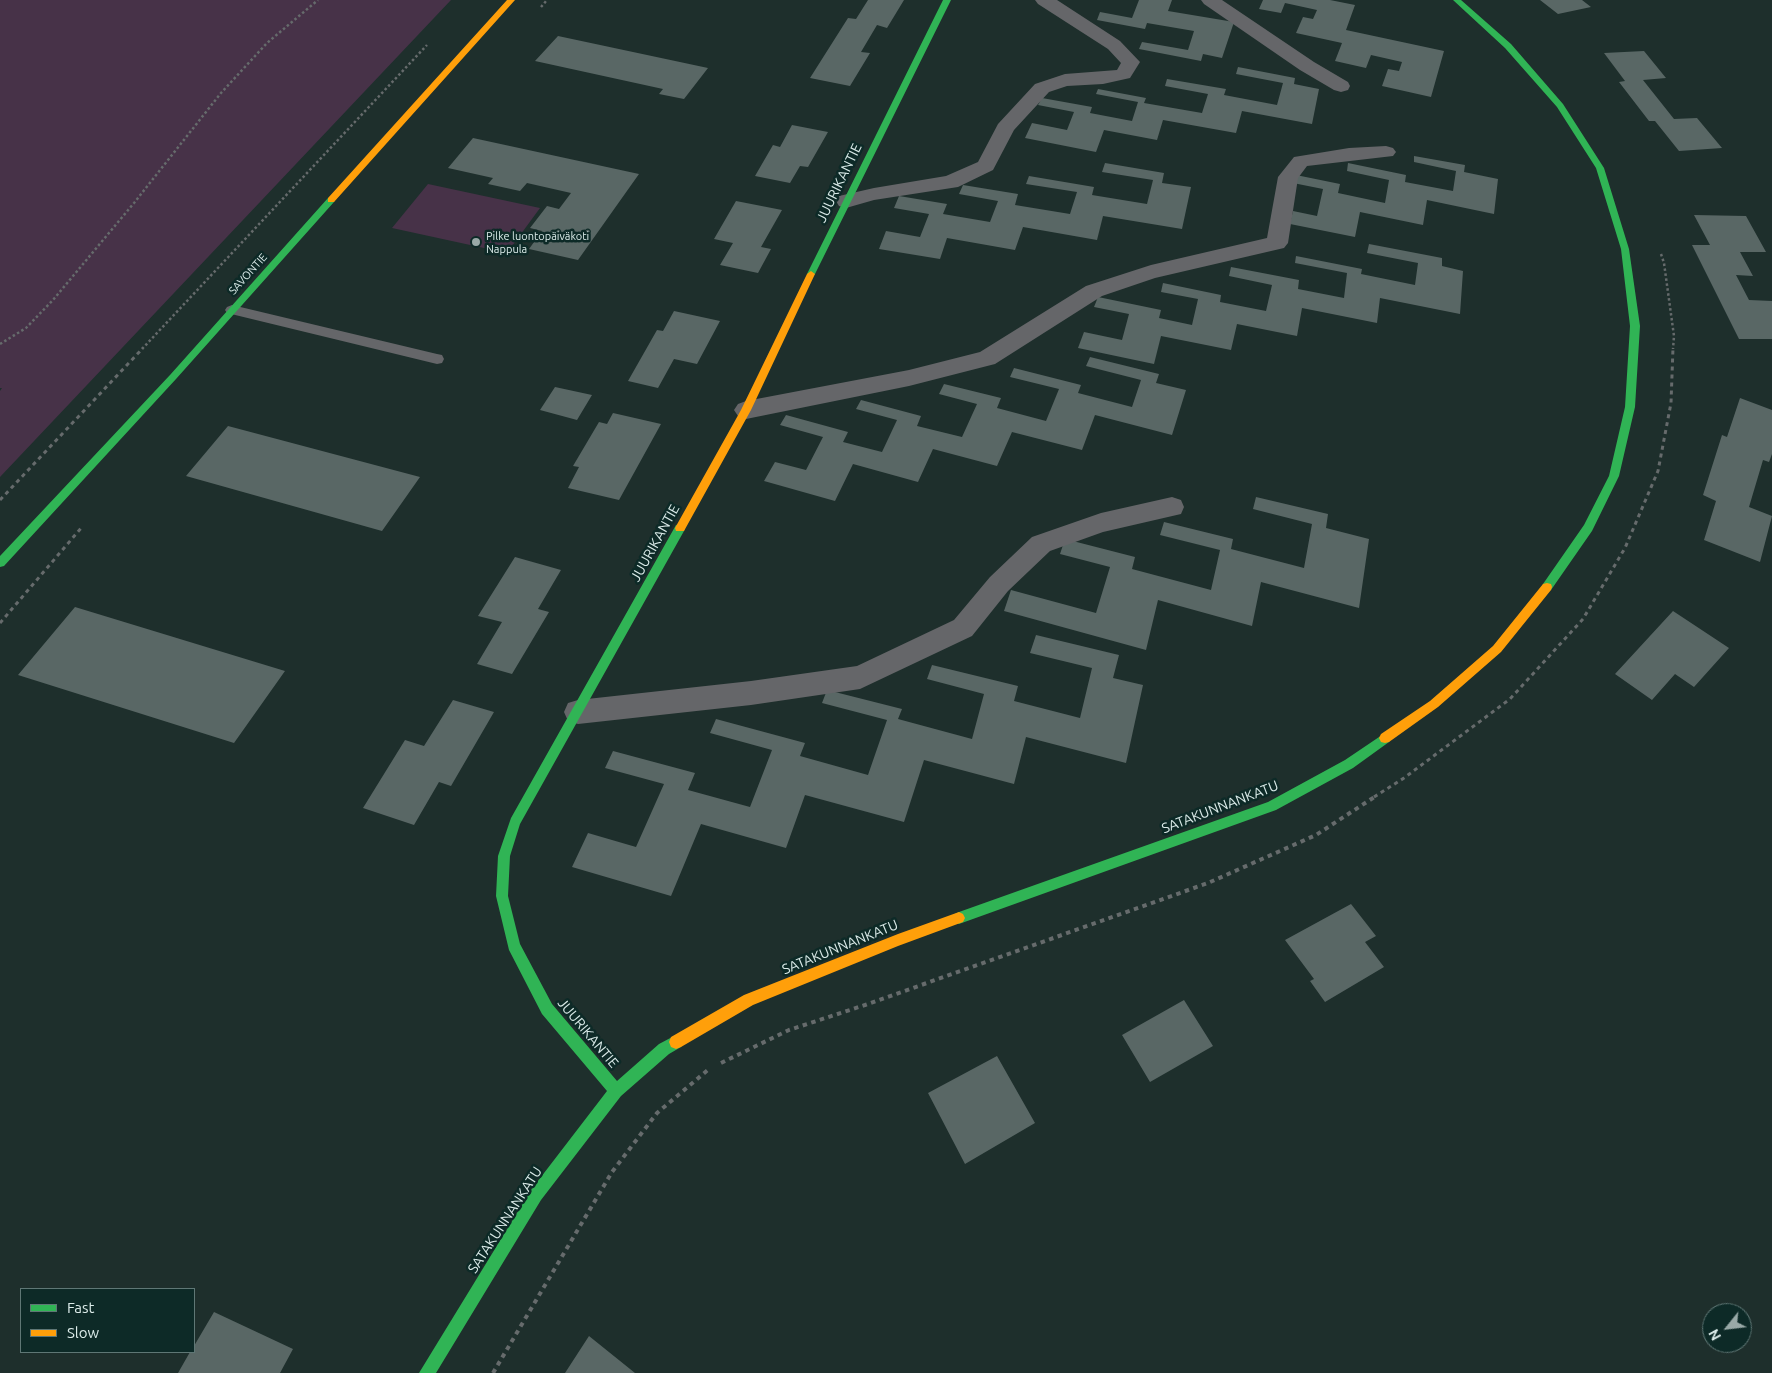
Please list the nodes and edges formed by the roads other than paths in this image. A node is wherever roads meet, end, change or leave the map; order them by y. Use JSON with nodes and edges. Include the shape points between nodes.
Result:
{"nodes":[{"id":1,"x":511,"y":0,"type":"edge"},
{"id":2,"x":947,"y":0,"type":"edge"},
{"id":3,"x":1044,"y":0,"type":"edge"},
{"id":4,"x":1210,"y":0,"type":"edge"},
{"id":5,"x":1457,"y":0,"type":"edge"},
{"id":6,"x":1341,"y":86,"type":"dead end"},
{"id":7,"x":1386,"y":152,"type":"dead end"},
{"id":8,"x":846,"y":201,"type":"junction"},
{"id":9,"x":232,"y":310,"type":"junction"},
{"id":10,"x":437,"y":359,"type":"dead end"},
{"id":11,"x":746,"y":410,"type":"junction"},
{"id":12,"x":1172,"y":506,"type":"dead end"},
{"id":13,"x":0,"y":563,"type":"edge"},
{"id":14,"x":578,"y":712,"type":"junction"},
{"id":15,"x":616,"y":1091,"type":"junction"},
{"id":16,"x":427,"y":1373,"type":"edge"}],
"edges":[{"from":1,"to":9,"type":"street","name":"SAVONTIE"},
{"from":2,"to":8,"type":"street","name":"JUURIKANTIE"},
{"from":3,"to":8,"type":"street","via":[[1114,45],[1131,62],[1122,74],[1065,80],[1042,88],[1005,128],[986,166],[951,182]]},
{"from":4,"to":6,"type":"street"},
{"from":5,"to":15,"type":"street","name":"SATAKUNNANKATU","via":[[1508,46],[1560,106],[1600,168],[1625,249],[1635,326],[1630,407],[1614,476],[1588,528],[1558,572],[1497,649],[1434,704],[1349,764],[1272,806],[898,940],[750,1000],[664,1049]]},
{"from":7,"to":11,"type":"street","via":[[1301,161],[1288,177],[1278,243],[1151,272],[1094,292],[987,358],[910,378]]},
{"from":8,"to":11,"type":"street","name":"JUURIKANTIE"},
{"from":9,"to":10,"type":"lane"},
{"from":9,"to":13,"type":"street","name":"SAVONTIE"},
{"from":11,"to":14,"type":"street","name":"JUURIKANTIE"},
{"from":12,"to":14,"type":"street","via":[[1101,523],[1041,544],[999,584],[963,628],[860,677]]},
{"from":14,"to":15,"type":"street","name":"JUURIKANTIE","via":[[515,822],[504,856],[502,896],[514,946],[547,1009]]},
{"from":15,"to":16,"type":"street","name":"SATAKUNNANKATU","via":[[536,1195]]}]}
